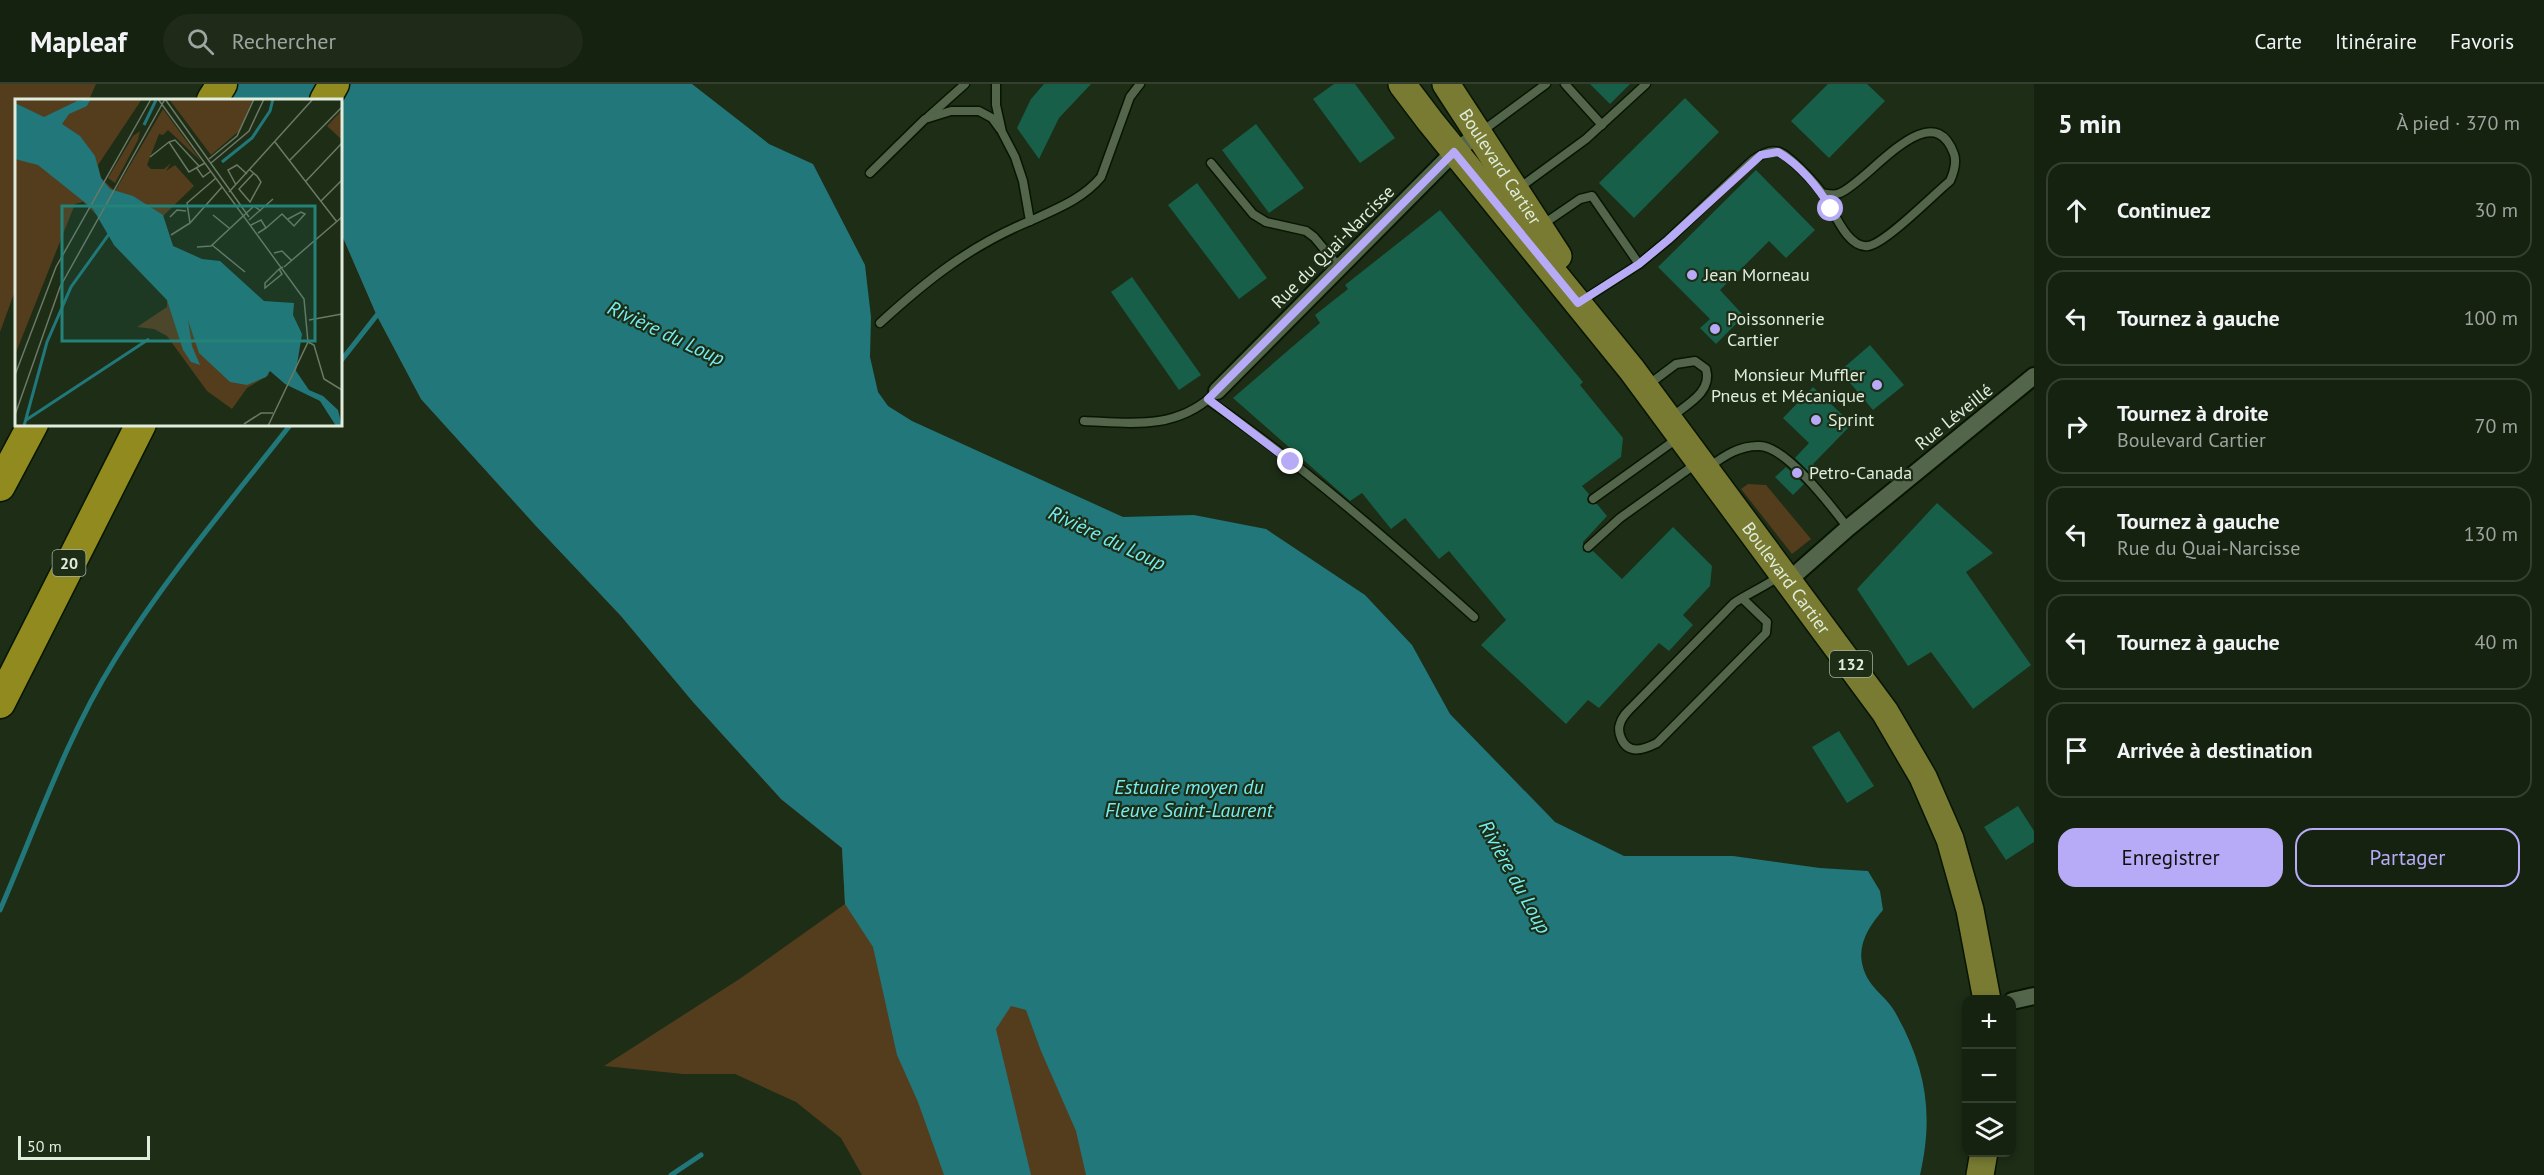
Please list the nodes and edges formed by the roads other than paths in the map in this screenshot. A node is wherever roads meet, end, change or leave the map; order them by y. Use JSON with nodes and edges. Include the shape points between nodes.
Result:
{"nodes":[{"id":1,"x":222,"y":84,"type":"edge"},
{"id":2,"x":334,"y":84,"type":"edge"},
{"id":3,"x":965,"y":84,"type":"edge"},
{"id":4,"x":996,"y":84,"type":"edge"},
{"id":5,"x":1140,"y":84,"type":"edge"},
{"id":6,"x":1402,"y":84,"type":"edge"},
{"id":7,"x":1446,"y":84,"type":"edge"},
{"id":8,"x":1546,"y":84,"type":"edge"},
{"id":9,"x":1564,"y":84,"type":"edge"},
{"id":10,"x":1646,"y":84,"type":"edge"},
{"id":11,"x":213,"y":99,"type":"edge"},
{"id":12,"x":326,"y":99,"type":"edge"},
{"id":13,"x":925,"y":119,"type":"junction"},
{"id":14,"x":1602,"y":125,"type":"junction"},
{"id":15,"x":1002,"y":132,"type":"junction"},
{"id":16,"x":1479,"y":134,"type":"junction"},
{"id":17,"x":1454,"y":152,"type":"junction"},
{"id":18,"x":1211,"y":163,"type":"dead end"},
{"id":19,"x":870,"y":173,"type":"dead end"},
{"id":20,"x":1822,"y":193,"type":"junction"},
{"id":21,"x":1506,"y":197,"type":"junction"},
{"id":22,"x":1030,"y":221,"type":"junction"},
{"id":23,"x":1532,"y":232,"type":"junction"},
{"id":24,"x":1639,"y":264,"type":"junction"},
{"id":25,"x":1340,"y":268,"type":"junction"},
{"id":26,"x":1582,"y":301,"type":"junction"},
{"id":27,"x":880,"y":323,"type":"dead end"},
{"id":28,"x":2034,"y":376,"type":"edge"},
{"id":29,"x":1639,"y":378,"type":"junction"},
{"id":30,"x":1212,"y":395,"type":"junction"},
{"id":31,"x":1084,"y":421,"type":"dead end"},
{"id":32,"x":32,"y":426,"type":"edge"},
{"id":33,"x":140,"y":426,"type":"edge"},
{"id":34,"x":1675,"y":427,"type":"junction"},
{"id":35,"x":1703,"y":465,"type":"junction"},
{"id":36,"x":0,"y":486,"type":"edge"},
{"id":37,"x":1593,"y":499,"type":"dead end"},
{"id":38,"x":1848,"y":528,"type":"junction"},
{"id":39,"x":1588,"y":547,"type":"dead end"},
{"id":40,"x":1786,"y":577,"type":"junction"},
{"id":41,"x":1742,"y":598,"type":"junction"},
{"id":42,"x":1474,"y":617,"type":"dead end"},
{"id":43,"x":0,"y":704,"type":"edge"},
{"id":44,"x":1986,"y":995,"type":"edge"},
{"id":45,"x":2034,"y":996,"type":"edge"},
{"id":46,"x":2016,"y":1000,"type":"edge"},
{"id":47,"x":1983,"y":1157,"type":"edge"},
{"id":48,"x":1980,"y":1175,"type":"edge"}],
"edges":[{"from":1,"to":11,"type":"highway"},
{"from":2,"to":12,"type":"highway"},
{"from":3,"to":13,"type":"lane"},
{"from":4,"to":15,"type":"lane"},
{"from":5,"to":22,"type":"lane","via":[[1130,97],[1101,177],[1071,202]]},
{"from":6,"to":17,"type":"main road","name":"Boulevard Cartier","number":"132"},
{"from":7,"to":16,"type":"main road","name":"Boulevard Cartier","number":"132"},
{"from":8,"to":16,"type":"lane"},
{"from":9,"to":14,"type":"lane"},
{"from":10,"to":14,"type":"lane"},
{"from":13,"to":15,"type":"lane","via":[[951,111],[979,111],[992,118]]},
{"from":13,"to":19,"type":"lane"},
{"from":14,"to":21,"type":"lane"},
{"from":15,"to":22,"type":"lane","via":[[1021,173]]},
{"from":16,"to":17,"type":"street","name":"Rue du Quai-Narcisse"},
{"from":16,"to":21,"type":"main road","name":"Boulevard Cartier","number":"132"},
{"from":17,"to":21,"type":"main road","name":"Boulevard Cartier","number":"132"},
{"from":17,"to":25,"type":"street","name":"Rue du Quai-Narcisse"},
{"from":18,"to":25,"type":"lane","via":[[1253,214],[1266,222],[1306,231]]},
{"from":20,"to":20,"type":"lane","via":[[1849,236],[1867,246],[1896,228],[1950,181],[1955,170],[1954,155],[1936,132],[1921,133],[1908,139],[1854,185],[1833,195]]},
{"from":20,"to":24,"type":"lane","via":[[1778,152],[1761,155]]},
{"from":21,"to":23,"type":"main road","name":"Boulevard Cartier","number":"132"},
{"from":22,"to":27,"type":"lane","via":[[969,251],[919,286]]},
{"from":23,"to":24,"type":"lane","via":[[1580,199],[1592,196]]},
{"from":23,"to":26,"type":"main road","name":"Boulevard Cartier","number":"132"},
{"from":24,"to":26,"type":"lane"},
{"from":25,"to":30,"type":"street","name":"Rue du Quai-Narcisse"},
{"from":26,"to":29,"type":"main road","name":"Boulevard Cartier","number":"132"},
{"from":28,"to":38,"type":"street","name":"Rue Léveillé"},
{"from":29,"to":34,"type":"main road","name":"Boulevard Cartier","number":"132"},
{"from":29,"to":34,"type":"lane","via":[[1681,362],[1695,361],[1706,369],[1703,391]]},
{"from":30,"to":31,"type":"lane","via":[[1187,414],[1168,421]]},
{"from":30,"to":42,"type":"lane"},
{"from":32,"to":36,"type":"highway"},
{"from":33,"to":43,"type":"highway","number":"20"},
{"from":34,"to":35,"type":"main road","name":"Boulevard Cartier","number":"132"},
{"from":34,"to":37,"type":"lane"},
{"from":35,"to":38,"type":"lane","via":[[1730,453],[1761,446],[1772,449],[1782,454],[1824,497]]},
{"from":35,"to":39,"type":"lane","via":[[1620,518]]},
{"from":35,"to":40,"type":"main road","name":"Boulevard Cartier","number":"132"},
{"from":38,"to":40,"type":"street","name":"Rue Léveillé"},
{"from":40,"to":41,"type":"lane"},
{"from":40,"to":44,"type":"main road","name":"Boulevard Cartier","number":"132","via":[[1885,712],[1941,816],[1962,879]]},
{"from":41,"to":41,"type":"lane","via":[[1623,717],[1618,732],[1623,744],[1639,750],[1657,743],[1766,633],[1767,622]]},
{"from":45,"to":46,"type":"street"},
{"from":47,"to":48,"type":"main road"}]}
